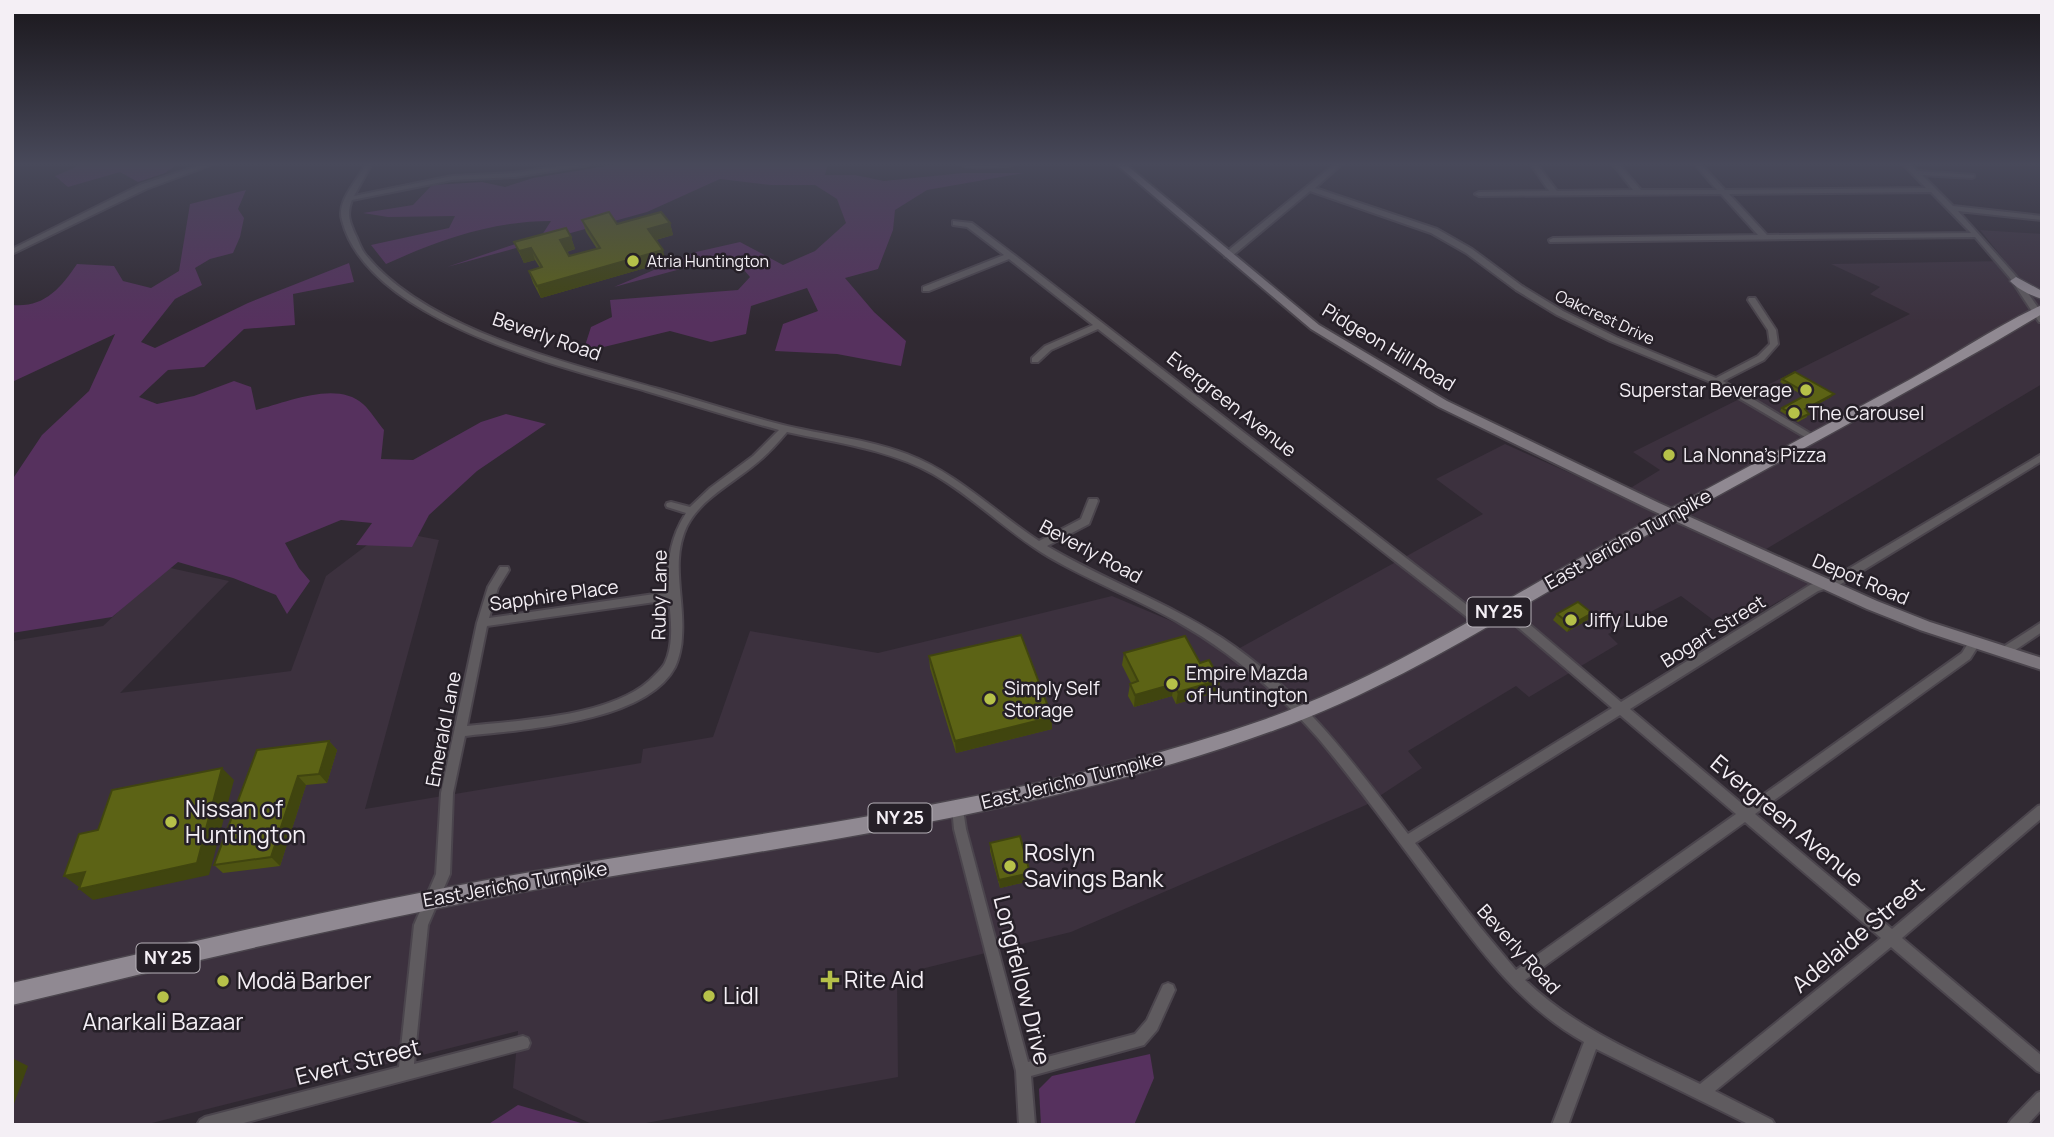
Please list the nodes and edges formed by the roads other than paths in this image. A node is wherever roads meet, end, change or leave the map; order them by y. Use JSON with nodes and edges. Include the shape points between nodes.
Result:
{"nodes":[{"id":1,"x":84,"y":216,"type":"edge"},
{"id":2,"x":345,"y":216,"type":"edge"},
{"id":3,"x":1181,"y":216,"type":"edge"},
{"id":4,"x":1276,"y":216,"type":"edge"},
{"id":5,"x":1391,"y":216,"type":"edge"},
{"id":6,"x":1745,"y":216,"type":"edge"},
{"id":7,"x":1960,"y":216,"type":"edge"},
{"id":8,"x":2025,"y":216,"type":"edge"},
{"id":9,"x":2042,"y":218,"type":"edge"},
{"id":10,"x":956,"y":223,"type":"dead end"},
{"id":11,"x":1978,"y":235,"type":"junction"},
{"id":12,"x":1765,"y":239,"type":"junction"},
{"id":13,"x":1553,"y":240,"type":"dead end"},
{"id":14,"x":12,"y":252,"type":"edge"},
{"id":15,"x":1010,"y":256,"type":"junction"},
{"id":16,"x":1228,"y":256,"type":"junction"},
{"id":17,"x":2016,"y":281,"type":"junction"},
{"id":18,"x":926,"y":289,"type":"dead end"},
{"id":19,"x":2042,"y":295,"type":"edge"},
{"id":20,"x":1752,"y":300,"type":"dead end"},
{"id":21,"x":2040,"y":314,"type":"edge"},
{"id":22,"x":1098,"y":326,"type":"junction"},
{"id":23,"x":1035,"y":360,"type":"dead end"},
{"id":24,"x":1716,"y":381,"type":"junction"},
{"id":25,"x":785,"y":428,"type":"junction"},
{"id":26,"x":1813,"y":438,"type":"junction"},
{"id":27,"x":2042,"y":457,"type":"edge"},
{"id":28,"x":1093,"y":501,"type":"dead end"},
{"id":29,"x":671,"y":505,"type":"dead end"},
{"id":30,"x":691,"y":511,"type":"junction"},
{"id":31,"x":1672,"y":514,"type":"junction"},
{"id":32,"x":1039,"y":547,"type":"junction"},
{"id":33,"x":504,"y":570,"type":"dead end"},
{"id":34,"x":1825,"y":585,"type":"junction"},
{"id":35,"x":673,"y":596,"type":"junction"},
{"id":36,"x":1504,"y":609,"type":"junction"},
{"id":37,"x":1480,"y":622,"type":"junction"},
{"id":38,"x":482,"y":623,"type":"junction"},
{"id":39,"x":2042,"y":626,"type":"edge"},
{"id":40,"x":1974,"y":643,"type":"junction"},
{"id":41,"x":2004,"y":652,"type":"junction"},
{"id":42,"x":2042,"y":664,"type":"edge"},
{"id":43,"x":1623,"y":708,"type":"junction"},
{"id":44,"x":1303,"y":713,"type":"junction"},
{"id":45,"x":460,"y":732,"type":"junction"},
{"id":46,"x":958,"y":807,"type":"junction"},
{"id":47,"x":2042,"y":810,"type":"edge"},
{"id":48,"x":1744,"y":814,"type":"junction"},
{"id":49,"x":1406,"y":842,"type":"junction"},
{"id":50,"x":432,"y":899,"type":"junction"},
{"id":51,"x":1893,"y":937,"type":"junction"},
{"id":52,"x":1515,"y":979,"type":"junction"},
{"id":53,"x":1168,"y":990,"type":"dead end"},
{"id":54,"x":12,"y":994,"type":"edge"},
{"id":55,"x":1592,"y":1040,"type":"junction"},
{"id":56,"x":523,"y":1043,"type":"dead end"},
{"id":57,"x":2042,"y":1066,"type":"edge"},
{"id":58,"x":1023,"y":1071,"type":"junction"},
{"id":59,"x":406,"y":1073,"type":"junction"},
{"id":60,"x":1702,"y":1093,"type":"junction"},
{"id":61,"x":2042,"y":1098,"type":"edge"},
{"id":62,"x":205,"y":1125,"type":"edge"},
{"id":63,"x":1027,"y":1125,"type":"edge"},
{"id":64,"x":1560,"y":1125,"type":"edge"},
{"id":65,"x":1767,"y":1125,"type":"edge"},
{"id":66,"x":2016,"y":1125,"type":"edge"}],
"edges":[{"from":1,"to":14,"type":"street"},
{"from":2,"to":25,"type":"street","name":"Beverly Road","via":[[359,251],[382,278],[420,306],[530,354]]},
{"from":3,"to":16,"type":"street","name":"Pidgeon Hill Road"},
{"from":4,"to":16,"type":"street"},
{"from":5,"to":24,"type":"street","name":"Oakcrest Drive","via":[[1434,231],[1469,251],[1560,313]]},
{"from":6,"to":12,"type":"street"},
{"from":7,"to":11,"type":"street"},
{"from":8,"to":9,"type":"street"},
{"from":10,"to":15,"type":"street","name":"Evergreen Avenue","via":[[969,225]]},
{"from":11,"to":12,"type":"street"},
{"from":11,"to":17,"type":"street"},
{"from":12,"to":13,"type":"street"},
{"from":15,"to":18,"type":"street"},
{"from":15,"to":22,"type":"street","name":"Evergreen Avenue"},
{"from":16,"to":31,"type":"street","name":"Pidgeon Hill Road","via":[[1315,327],[1399,379]]},
{"from":17,"to":19,"type":"main road"},
{"from":17,"to":21,"type":"street"},
{"from":20,"to":24,"type":"street","via":[[1772,330],[1774,344],[1761,358]]},
{"from":21,"to":26,"type":"main road","name":"East Jericho Turnpike","number":"NY 25"},
{"from":22,"to":23,"type":"street","via":[[1048,348]]},
{"from":22,"to":37,"type":"street","name":"Evergreen Avenue"},
{"from":24,"to":26,"type":"street","name":"Oakcrest Drive"},
{"from":25,"to":30,"type":"street","name":"Ruby Lane","via":[[752,462]]},
{"from":25,"to":32,"type":"street","name":"Beverly Road","via":[[873,447],[917,462],[971,493]]},
{"from":26,"to":31,"type":"main road","name":"East Jericho Turnpike","number":"NY 25"},
{"from":27,"to":34,"type":"street","name":"Bogart Street","via":[[1837,582]]},
{"from":28,"to":32,"type":"street","via":[[1085,520]]},
{"from":29,"to":30,"type":"street"},
{"from":30,"to":35,"type":"street","name":"Ruby Lane","via":[[675,549]]},
{"from":31,"to":34,"type":"street","name":"Depot Road"},
{"from":31,"to":36,"type":"main road","name":"East Jericho Turnpike","number":"NY 25"},
{"from":32,"to":44,"type":"street","name":"Beverly Road","via":[[1219,642]]},
{"from":33,"to":38,"type":"street","name":"Emerald Lane","via":[[493,587]]},
{"from":34,"to":40,"type":"street","name":"Depot Road"},
{"from":34,"to":43,"type":"street","name":"Bogart Street"},
{"from":35,"to":38,"type":"street","name":"Sapphire Place"},
{"from":35,"to":45,"type":"street","name":"Ruby Lane","via":[[677,642],[673,660],[641,694],[593,713]]},
{"from":36,"to":37,"type":"main road","name":"East Jericho Turnpike","number":"NY 25"},
{"from":36,"to":43,"type":"street","name":"Evergreen Avenue"},
{"from":37,"to":44,"type":"main road","name":"East Jericho Turnpike","number":"NY 25"},
{"from":38,"to":45,"type":"street","name":"Emerald Lane"},
{"from":39,"to":41,"type":"street"},
{"from":40,"to":41,"type":"street","name":"Depot Road"},
{"from":40,"to":48,"type":"street","via":[[1966,656]]},
{"from":41,"to":42,"type":"street","name":"Depot Road"},
{"from":43,"to":48,"type":"street","name":"Evergreen Avenue"},
{"from":43,"to":49,"type":"street","name":"Bogart Street"},
{"from":44,"to":46,"type":"main road","name":"East Jericho Turnpike","number":"NY 25","via":[[1175,754]]},
{"from":44,"to":49,"type":"street","name":"Beverly Road"},
{"from":45,"to":50,"type":"street","name":"Emerald Lane","via":[[447,793],[443,874]]},
{"from":46,"to":50,"type":"main road","name":"East Jericho Turnpike","number":"NY 25"},
{"from":46,"to":58,"type":"street","name":"Longfellow Drive"},
{"from":47,"to":51,"type":"street","name":"Adelaide Street"},
{"from":48,"to":51,"type":"street","name":"Evergreen Avenue"},
{"from":48,"to":52,"type":"street"},
{"from":49,"to":52,"type":"street","name":"Beverly Road"},
{"from":50,"to":54,"type":"main road","name":"East Jericho Turnpike","number":"NY 25"},
{"from":50,"to":59,"type":"street","name":"Emerald Lane","via":[[421,925]]},
{"from":51,"to":57,"type":"street","name":"Evergreen Avenue"},
{"from":51,"to":60,"type":"street","name":"Adelaide Street"},
{"from":52,"to":55,"type":"street","name":"Beverly Road","via":[[1539,1003]]},
{"from":53,"to":58,"type":"street","via":[[1152,1025],[1139,1040]]},
{"from":55,"to":60,"type":"street","name":"Beverly Road"},
{"from":55,"to":64,"type":"street"},
{"from":56,"to":59,"type":"street","name":"Evert Street"},
{"from":58,"to":63,"type":"street","name":"Longfellow Drive"},
{"from":59,"to":62,"type":"street","name":"Evert Street"},
{"from":60,"to":65,"type":"street","name":"Beverly Road"},
{"from":61,"to":66,"type":"street"}]}
